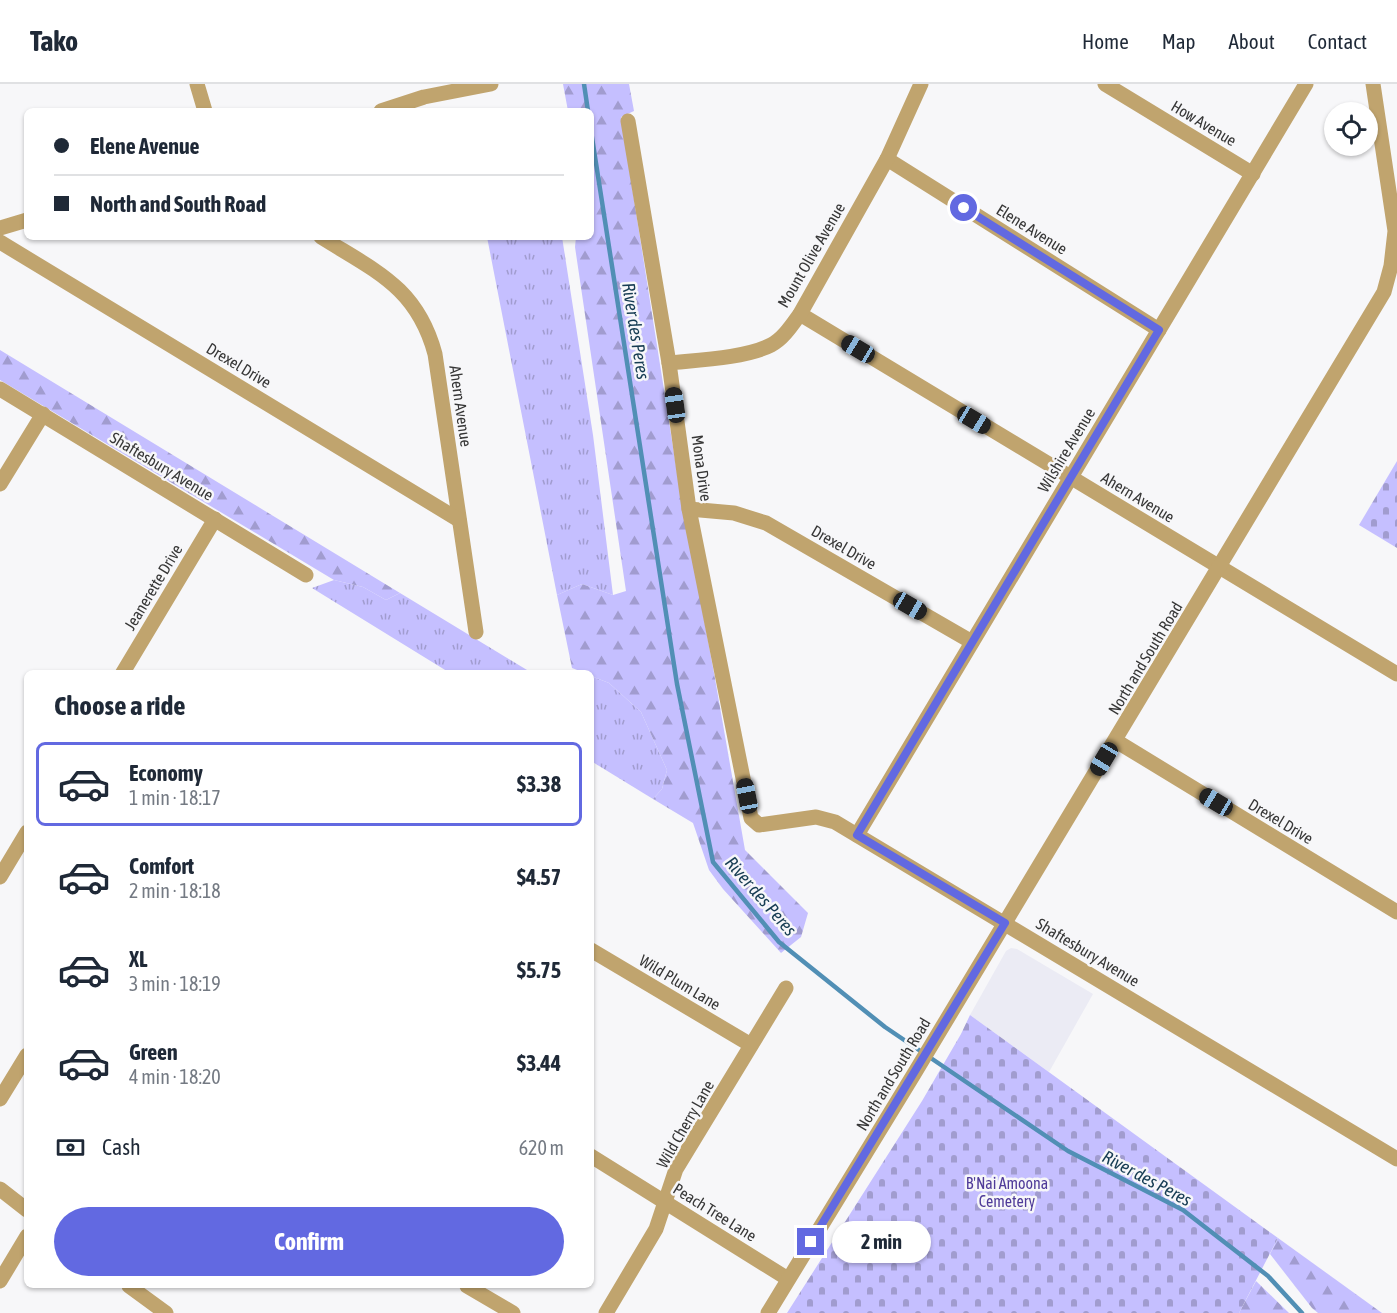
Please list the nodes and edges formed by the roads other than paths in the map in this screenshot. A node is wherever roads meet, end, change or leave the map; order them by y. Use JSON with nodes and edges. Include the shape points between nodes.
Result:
{"nodes":[{"id":1,"x":197,"y":84,"type":"edge"},
{"id":2,"x":491,"y":84,"type":"edge"},
{"id":3,"x":921,"y":84,"type":"edge"},
{"id":4,"x":1105,"y":84,"type":"edge"},
{"id":5,"x":1306,"y":84,"type":"edge"},
{"id":6,"x":1373,"y":84,"type":"edge"},
{"id":7,"x":204,"y":108,"type":"edge"},
{"id":8,"x":390,"y":108,"type":"edge"},
{"id":9,"x":628,"y":121,"type":"dead end"},
{"id":10,"x":887,"y":159,"type":"junction"},
{"id":11,"x":1253,"y":174,"type":"junction"},
{"id":12,"x":24,"y":220,"type":"edge"},
{"id":13,"x":0,"y":228,"type":"edge"},
{"id":14,"x":326,"y":240,"type":"edge"},
{"id":15,"x":0,"y":242,"type":"edge"},
{"id":16,"x":800,"y":314,"type":"junction"},
{"id":17,"x":1159,"y":330,"type":"junction"},
{"id":18,"x":669,"y":363,"type":"junction"},
{"id":19,"x":0,"y":388,"type":"edge"},
{"id":20,"x":43,"y":414,"type":"junction"},
{"id":21,"x":1071,"y":478,"type":"junction"},
{"id":22,"x":0,"y":484,"type":"edge"},
{"id":23,"x":689,"y":509,"type":"junction"},
{"id":24,"x":215,"y":519,"type":"junction"},
{"id":25,"x":459,"y":520,"type":"junction"},
{"id":26,"x":1221,"y":567,"type":"junction"},
{"id":27,"x":306,"y":575,"type":"dead end"},
{"id":28,"x":476,"y":632,"type":"dead end"},
{"id":29,"x":972,"y":642,"type":"junction"},
{"id":30,"x":124,"y":670,"type":"edge"},
{"id":31,"x":1397,"y":674,"type":"edge"},
{"id":32,"x":1116,"y":741,"type":"junction"},
{"id":33,"x":751,"y":818,"type":"joint"},
{"id":34,"x":857,"y":835,"type":"junction"},
{"id":35,"x":24,"y":837,"type":"edge"},
{"id":36,"x":0,"y":876,"type":"edge"},
{"id":37,"x":1397,"y":912,"type":"edge"},
{"id":38,"x":1005,"y":923,"type":"junction"},
{"id":39,"x":594,"y":952,"type":"edge"},
{"id":40,"x":786,"y":988,"type":"dead end"},
{"id":41,"x":751,"y":1045,"type":"junction"},
{"id":42,"x":24,"y":1060,"type":"edge"},
{"id":43,"x":0,"y":1099,"type":"edge"},
{"id":44,"x":594,"y":1157,"type":"edge"},
{"id":45,"x":1397,"y":1159,"type":"edge"},
{"id":46,"x":0,"y":1189,"type":"edge"},
{"id":47,"x":666,"y":1202,"type":"junction"},
{"id":48,"x":24,"y":1208,"type":"edge"},
{"id":49,"x":24,"y":1241,"type":"edge"},
{"id":50,"x":788,"y":1279,"type":"junction"},
{"id":51,"x":0,"y":1281,"type":"edge"},
{"id":52,"x":132,"y":1288,"type":"edge"},
{"id":53,"x":470,"y":1288,"type":"edge"},
{"id":54,"x":166,"y":1313,"type":"edge"},
{"id":55,"x":513,"y":1313,"type":"edge"},
{"id":56,"x":606,"y":1313,"type":"edge"},
{"id":57,"x":768,"y":1313,"type":"edge"}],
"edges":[{"from":1,"to":7,"type":"street"},
{"from":2,"to":8,"type":"street"},
{"from":3,"to":10,"type":"street","name":"Mount Olive Avenue"},
{"from":4,"to":11,"type":"street","name":"How Avenue"},
{"from":5,"to":11,"type":"street","name":"Wilshire Avenue"},
{"from":6,"to":26,"type":"street","name":"North and South Road","via":[[1395,231],[1384,292]]},
{"from":9,"to":18,"type":"street","name":"Mona Drive"},
{"from":10,"to":16,"type":"street","name":"Mount Olive Avenue"},
{"from":10,"to":17,"type":"street","name":"Elene Avenue"},
{"from":11,"to":17,"type":"street","name":"Wilshire Avenue"},
{"from":12,"to":13,"type":"street"},
{"from":14,"to":25,"type":"street","name":"Ahern Avenue","via":[[404,293],[430,336]]},
{"from":15,"to":25,"type":"street","name":"Drexel Drive"},
{"from":16,"to":18,"type":"street","name":"Mount Olive Avenue","via":[[772,345],[720,358]]},
{"from":16,"to":21,"type":"street","name":"Ahern Avenue"},
{"from":17,"to":21,"type":"street","name":"Wilshire Avenue"},
{"from":18,"to":23,"type":"street","name":"Mona Drive"},
{"from":19,"to":20,"type":"street","name":"Shaftesbury Avenue"},
{"from":20,"to":22,"type":"street"},
{"from":20,"to":24,"type":"street","name":"Shaftesbury Avenue"},
{"from":21,"to":26,"type":"street","name":"Ahern Avenue"},
{"from":21,"to":29,"type":"street","name":"Wilshire Avenue"},
{"from":23,"to":29,"type":"street","name":"Drexel Drive","via":[[734,513],[766,522]]},
{"from":23,"to":33,"type":"street","name":"Mona Drive"},
{"from":24,"to":27,"type":"street","name":"Shaftesbury Avenue"},
{"from":24,"to":30,"type":"street","name":"Jeanerette Drive"},
{"from":25,"to":28,"type":"street","name":"Ahern Avenue"},
{"from":26,"to":31,"type":"street","name":"Ahern Avenue"},
{"from":26,"to":32,"type":"street","name":"North and South Road"},
{"from":29,"to":34,"type":"street","name":"Wilshire Avenue"},
{"from":32,"to":37,"type":"street","name":"Drexel Drive"},
{"from":32,"to":38,"type":"street","name":"North and South Road"},
{"from":33,"to":34,"type":"street","name":"Shaftesbury Avenue","via":[[759,825],[816,817],[835,822]]},
{"from":34,"to":38,"type":"street","name":"Shaftesbury Avenue"},
{"from":35,"to":36,"type":"street"},
{"from":38,"to":45,"type":"street","name":"Shaftesbury Avenue"},
{"from":38,"to":50,"type":"street","name":"North and South Road"},
{"from":39,"to":41,"type":"street","name":"Wild Plum Lane"},
{"from":40,"to":41,"type":"street","name":"Wild Cherry Lane"},
{"from":41,"to":47,"type":"street","name":"Wild Cherry Lane","via":[[676,1169]]},
{"from":42,"to":43,"type":"street"},
{"from":44,"to":47,"type":"street","name":"Peach Tree Lane"},
{"from":46,"to":48,"type":"street"},
{"from":47,"to":50,"type":"street","name":"Peach Tree Lane"},
{"from":47,"to":56,"type":"street","name":"Wild Cherry Lane","via":[[656,1229]]},
{"from":49,"to":51,"type":"street"},
{"from":50,"to":57,"type":"street","name":"North and South Road"},
{"from":52,"to":54,"type":"street"},
{"from":53,"to":55,"type":"street"}]}
